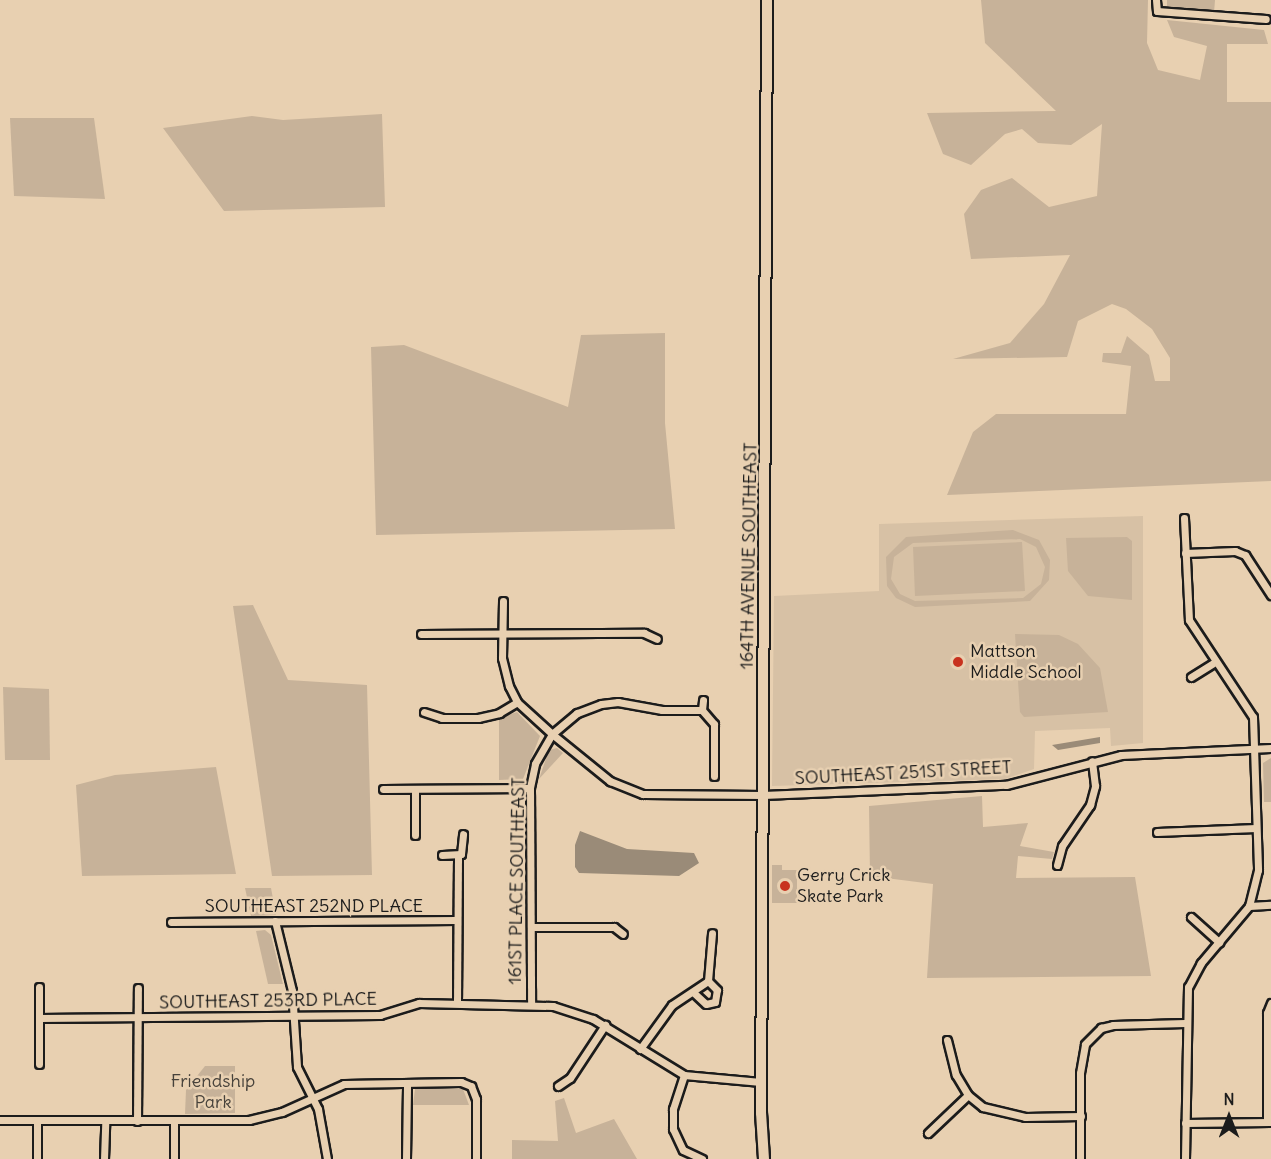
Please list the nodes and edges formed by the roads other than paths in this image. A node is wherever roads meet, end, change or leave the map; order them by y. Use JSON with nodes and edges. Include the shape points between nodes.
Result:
{"nodes":[{"id":1,"x":767,"y":0,"type":"edge"},
{"id":2,"x":1156,"y":0,"type":"edge"},
{"id":3,"x":1266,"y":19,"type":"dead end"},
{"id":4,"x":1184,"y":518,"type":"dead end"},
{"id":5,"x":1185,"y":553,"type":"junction"},
{"id":6,"x":1271,"y":595,"type":"edge"},
{"id":7,"x":503,"y":601,"type":"dead end"},
{"id":8,"x":503,"y":633,"type":"junction"},
{"id":9,"x":421,"y":634,"type":"dead end"},
{"id":10,"x":657,"y":639,"type":"dead end"},
{"id":11,"x":1213,"y":663,"type":"junction"},
{"id":12,"x":1191,"y":677,"type":"dead end"},
{"id":13,"x":703,"y":700,"type":"dead end"},
{"id":14,"x":517,"y":702,"type":"junction"},
{"id":15,"x":702,"y":710,"type":"junction"},
{"id":16,"x":424,"y":712,"type":"dead end"},
{"id":17,"x":552,"y":734,"type":"junction"},
{"id":18,"x":1271,"y":748,"type":"edge"},
{"id":19,"x":1255,"y":750,"type":"junction"},
{"id":20,"x":1092,"y":761,"type":"junction"},
{"id":21,"x":714,"y":776,"type":"dead end"},
{"id":22,"x":530,"y":788,"type":"junction"},
{"id":23,"x":383,"y":789,"type":"dead end"},
{"id":24,"x":415,"y":789,"type":"junction"},
{"id":25,"x":763,"y":795,"type":"junction"},
{"id":26,"x":1256,"y":828,"type":"junction"},
{"id":27,"x":1157,"y":832,"type":"dead end"},
{"id":28,"x":463,"y":834,"type":"dead end"},
{"id":29,"x":415,"y":836,"type":"dead end"},
{"id":30,"x":441,"y":855,"type":"dead end"},
{"id":31,"x":458,"y":855,"type":"junction"},
{"id":32,"x":1057,"y":865,"type":"dead end"},
{"id":33,"x":1271,"y":905,"type":"edge"},
{"id":34,"x":1250,"y":906,"type":"junction"},
{"id":35,"x":1191,"y":917,"type":"dead end"},
{"id":36,"x":457,"y":920,"type":"junction"},
{"id":37,"x":275,"y":921,"type":"junction"},
{"id":38,"x":171,"y":922,"type":"dead end"},
{"id":39,"x":531,"y":927,"type":"junction"},
{"id":40,"x":712,"y":933,"type":"dead end"},
{"id":41,"x":623,"y":934,"type":"dead end"},
{"id":42,"x":1220,"y":942,"type":"junction"},
{"id":43,"x":708,"y":981,"type":"junction"},
{"id":44,"x":39,"y":987,"type":"dead end"},
{"id":45,"x":138,"y":988,"type":"dead end"},
{"id":46,"x":694,"y":993,"type":"junction"},
{"id":47,"x":457,"y":1002,"type":"junction"},
{"id":48,"x":1271,"y":1003,"type":"edge"},
{"id":49,"x":531,"y":1004,"type":"junction"},
{"id":50,"x":293,"y":1016,"type":"junction"},
{"id":51,"x":39,"y":1018,"type":"junction"},
{"id":52,"x":138,"y":1018,"type":"junction"},
{"id":53,"x":1185,"y":1023,"type":"junction"},
{"id":54,"x":605,"y":1025,"type":"junction"},
{"id":55,"x":947,"y":1040,"type":"dead end"},
{"id":56,"x":640,"y":1049,"type":"junction"},
{"id":57,"x":39,"y":1064,"type":"dead end"},
{"id":58,"x":684,"y":1075,"type":"junction"},
{"id":59,"x":761,"y":1082,"type":"junction"},
{"id":60,"x":407,"y":1083,"type":"junction"},
{"id":61,"x":558,"y":1086,"type":"dead end"},
{"id":62,"x":968,"y":1095,"type":"junction"},
{"id":63,"x":312,"y":1098,"type":"junction"},
{"id":64,"x":761,"y":1113,"type":"junction"},
{"id":65,"x":1081,"y":1116,"type":"junction"},
{"id":66,"x":0,"y":1120,"type":"edge"},
{"id":67,"x":37,"y":1121,"type":"junction"},
{"id":68,"x":105,"y":1121,"type":"junction"},
{"id":69,"x":137,"y":1121,"type":"junction"},
{"id":70,"x":174,"y":1121,"type":"junction"},
{"id":71,"x":1269,"y":1122,"type":"edge"},
{"id":72,"x":1185,"y":1124,"type":"junction"},
{"id":73,"x":928,"y":1133,"type":"dead end"},
{"id":74,"x":37,"y":1159,"type":"edge"},
{"id":75,"x":104,"y":1159,"type":"edge"},
{"id":76,"x":174,"y":1159,"type":"edge"},
{"id":77,"x":327,"y":1159,"type":"edge"},
{"id":78,"x":406,"y":1159,"type":"edge"},
{"id":79,"x":476,"y":1159,"type":"edge"},
{"id":80,"x":702,"y":1159,"type":"edge"},
{"id":81,"x":758,"y":1159,"type":"edge"},
{"id":82,"x":764,"y":1159,"type":"edge"},
{"id":83,"x":1080,"y":1159,"type":"edge"},
{"id":84,"x":1185,"y":1159,"type":"edge"}],
"edges":[{"from":1,"to":25,"type":"street","name":"164TH AVENUE SOUTHEAST"},
{"from":2,"to":3,"type":"street","via":[[1157,11]]},
{"from":4,"to":5,"type":"street"},
{"from":5,"to":6,"type":"street","via":[[1235,551],[1245,555]]},
{"from":5,"to":11,"type":"street","via":[[1187,614]]},
{"from":7,"to":8,"type":"street"},
{"from":8,"to":9,"type":"street"},
{"from":8,"to":10,"type":"street","via":[[644,633]]},
{"from":8,"to":14,"type":"street","via":[[504,670]]},
{"from":11,"to":12,"type":"street"},
{"from":11,"to":19,"type":"street","via":[[1251,712]]},
{"from":13,"to":15,"type":"street"},
{"from":14,"to":16,"type":"street","via":[[499,713],[478,718],[442,718]]},
{"from":14,"to":17,"type":"street"},
{"from":15,"to":17,"type":"street","via":[[662,711],[618,702],[593,706],[568,718]]},
{"from":15,"to":21,"type":"street","via":[[714,724]]},
{"from":17,"to":22,"type":"street","name":"161ST PLACE SOUTHEAST","via":[[535,764]]},
{"from":17,"to":25,"type":"street","name":"SOUTHEAST 251ST STREET","via":[[599,773],[631,791]]},
{"from":18,"to":19,"type":"street","name":"SOUTHEAST 251ST STREET"},
{"from":19,"to":20,"type":"street","name":"SOUTHEAST 251ST STREET","via":[[1121,755]]},
{"from":19,"to":26,"type":"street"},
{"from":20,"to":25,"type":"street","name":"SOUTHEAST 251ST STREET","via":[[1006,785]]},
{"from":20,"to":32,"type":"street","via":[[1095,786],[1090,805],[1062,846]]},
{"from":22,"to":24,"type":"street"},
{"from":22,"to":39,"type":"street","name":"161ST PLACE SOUTHEAST"},
{"from":23,"to":24,"type":"street"},
{"from":24,"to":29,"type":"street"},
{"from":25,"to":59,"type":"street","name":"164TH AVENUE SOUTHEAST"},
{"from":26,"to":27,"type":"street"},
{"from":26,"to":34,"type":"street","via":[[1258,870]]},
{"from":28,"to":31,"type":"street","via":[[463,850]]},
{"from":30,"to":31,"type":"street"},
{"from":31,"to":36,"type":"street"},
{"from":33,"to":34,"type":"street"},
{"from":34,"to":42,"type":"street"},
{"from":35,"to":42,"type":"street"},
{"from":36,"to":37,"type":"street","name":"SOUTHEAST 252ND PLACE"},
{"from":36,"to":47,"type":"street"},
{"from":37,"to":38,"type":"street","name":"SOUTHEAST 252ND PLACE"},
{"from":37,"to":50,"type":"street","via":[[292,991]]},
{"from":39,"to":41,"type":"street","via":[[614,927]]},
{"from":39,"to":49,"type":"street","name":"161ST PLACE SOUTHEAST"},
{"from":40,"to":43,"type":"street"},
{"from":42,"to":53,"type":"street","via":[[1201,963],[1188,987]]},
{"from":43,"to":46,"type":"street"},
{"from":43,"to":46,"type":"street","via":[[717,990],[715,1002],[706,1004]]},
{"from":44,"to":51,"type":"street"},
{"from":45,"to":52,"type":"street"},
{"from":46,"to":56,"type":"street","via":[[672,1005]]},
{"from":47,"to":49,"type":"street","name":"SOUTHEAST 253RD PLACE"},
{"from":47,"to":50,"type":"street","name":"SOUTHEAST 253RD PLACE","via":[[419,1003],[380,1015]]},
{"from":48,"to":71,"type":"street","via":[[1267,1013]]},
{"from":49,"to":54,"type":"street","name":"SOUTHEAST 253RD PLACE","via":[[566,1008]]},
{"from":50,"to":52,"type":"street","name":"SOUTHEAST 253RD PLACE"},
{"from":50,"to":63,"type":"street","via":[[297,1067]]},
{"from":51,"to":52,"type":"street","name":"SOUTHEAST 253RD PLACE"},
{"from":51,"to":57,"type":"street"},
{"from":52,"to":69,"type":"street"},
{"from":53,"to":65,"type":"street","via":[[1113,1025],[1092,1036],[1082,1056]]},
{"from":53,"to":72,"type":"street"},
{"from":54,"to":56,"type":"street","name":"SOUTHEAST 253RD PLACE"},
{"from":54,"to":61,"type":"street","via":[[570,1078]]},
{"from":55,"to":62,"type":"street","via":[[956,1075]]},
{"from":56,"to":58,"type":"street","name":"SOUTHEAST 253RD PLACE"},
{"from":58,"to":59,"type":"street"},
{"from":58,"to":80,"type":"street","via":[[673,1109],[674,1129],[683,1150]]},
{"from":59,"to":64,"type":"street","name":"164TH AVENUE SOUTHEAST"},
{"from":60,"to":63,"type":"street","via":[[351,1083]]},
{"from":60,"to":78,"type":"street"},
{"from":60,"to":79,"type":"street","via":[[461,1082],[471,1086],[476,1099]]},
{"from":62,"to":65,"type":"street","via":[[983,1107],[1012,1115]]},
{"from":62,"to":73,"type":"street"},
{"from":63,"to":70,"type":"street","via":[[282,1112],[249,1120]]},
{"from":63,"to":77,"type":"street","via":[[322,1123]]},
{"from":64,"to":81,"type":"street","name":"164TH AVENUE SOUTHEAST"},
{"from":64,"to":82,"type":"street","name":"164TH AVENUE SOUTHEAST"},
{"from":65,"to":83,"type":"street"},
{"from":66,"to":67,"type":"street"},
{"from":67,"to":68,"type":"street"},
{"from":67,"to":74,"type":"street"},
{"from":68,"to":69,"type":"street"},
{"from":68,"to":75,"type":"street"},
{"from":69,"to":70,"type":"street"},
{"from":70,"to":76,"type":"street"},
{"from":71,"to":72,"type":"street"},
{"from":72,"to":84,"type":"street"}]}
